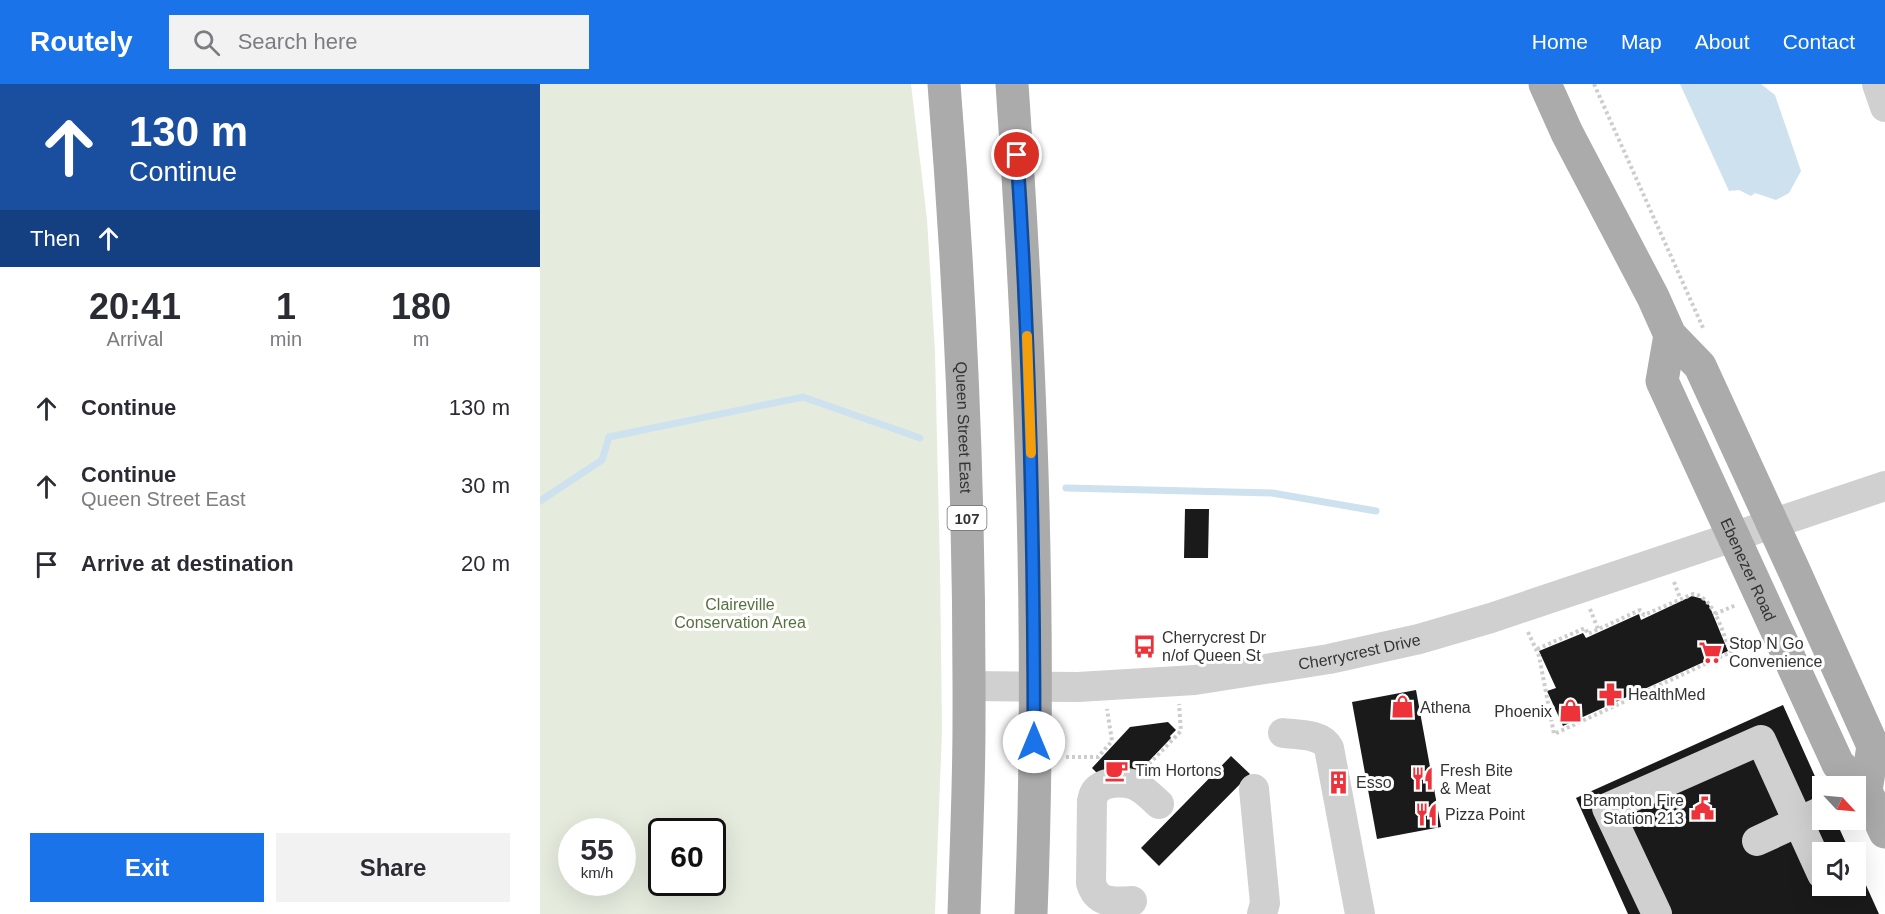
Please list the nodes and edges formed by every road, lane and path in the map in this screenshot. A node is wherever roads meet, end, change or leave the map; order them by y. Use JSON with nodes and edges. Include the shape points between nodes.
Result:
{"nodes":[{"id":1,"x":944,"y":84,"type":"edge"},
{"id":2,"x":1012,"y":84,"type":"edge"},
{"id":3,"x":1545,"y":84,"type":"edge"},
{"id":4,"x":1594,"y":84,"type":"edge"},
{"id":5,"x":1877,"y":84,"type":"edge"},
{"id":6,"x":1885,"y":107,"type":"edge"},
{"id":7,"x":1670,"y":334,"type":"junction"},
{"id":8,"x":1709,"y":339,"type":"dead end"},
{"id":9,"x":1885,"y":486,"type":"edge"},
{"id":10,"x":1772,"y":524,"type":"junction"},
{"id":11,"x":1734,"y":537,"type":"junction"},
{"id":12,"x":1674,"y":581,"type":"dead end"},
{"id":13,"x":1680,"y":598,"type":"junction"},
{"id":14,"x":1739,"y":604,"type":"dead end"},
{"id":15,"x":1590,"y":608,"type":"dead end"},
{"id":16,"x":1714,"y":615,"type":"junction"},
{"id":17,"x":1527,"y":629,"type":"dead end"},
{"id":18,"x":1598,"y":629,"type":"junction"},
{"id":19,"x":1537,"y":650,"type":"junction"},
{"id":20,"x":969,"y":686,"type":"junction"},
{"id":21,"x":1034,"y":687,"type":"junction"},
{"id":22,"x":1179,"y":703,"type":"dead end"},
{"id":23,"x":1107,"y":709,"type":"dead end"},
{"id":24,"x":1283,"y":733,"type":"dead end"},
{"id":25,"x":1066,"y":757,"type":"dead end"},
{"id":26,"x":1145,"y":768,"type":"dead end"},
{"id":27,"x":1847,"y":776,"type":"edge"},
{"id":28,"x":1866,"y":776,"type":"edge"},
{"id":29,"x":1254,"y":789,"type":"dead end"},
{"id":30,"x":1866,"y":802,"type":"edge"},
{"id":31,"x":1159,"y":804,"type":"dead end"},
{"id":32,"x":1811,"y":817,"type":"edge"},
{"id":33,"x":1885,"y":832,"type":"edge"},
{"id":34,"x":1757,"y":841,"type":"dead end"},
{"id":35,"x":1817,"y":842,"type":"edge"},
{"id":36,"x":1137,"y":908,"type":"edge"},
{"id":37,"x":964,"y":914,"type":"edge"},
{"id":38,"x":1031,"y":914,"type":"edge"},
{"id":39,"x":1262,"y":914,"type":"edge"},
{"id":40,"x":1360,"y":914,"type":"edge"},
{"id":41,"x":1657,"y":914,"type":"edge"}],
"edges":[{"from":1,"to":20,"type":"main road","name":"Queen Street East","number":"107","via":[[962,350]]},
{"from":2,"to":21,"type":"main road","via":[[1033,503]]},
{"from":3,"to":7,"type":"main road"},
{"from":4,"to":8,"type":"path"},
{"from":5,"to":6,"type":"street"},
{"from":7,"to":10,"type":"main road","via":[[1700,366]]},
{"from":7,"to":11,"type":"main road","name":"Ebenezer Road","via":[[1662,381]]},
{"from":9,"to":10,"type":"street","name":"Cherrycrest Drive"},
{"from":10,"to":11,"type":"street","name":"Cherrycrest Drive"},
{"from":10,"to":28,"type":"main road","via":[[1873,746]]},
{"from":11,"to":21,"type":"street","name":"Cherrycrest Drive","via":[[1491,618],[1340,657],[1195,680]]},
{"from":11,"to":27,"type":"main road","name":"Ebenezer Road","via":[[1838,764]]},
{"from":12,"to":13,"type":"path"},
{"from":13,"to":16,"type":"path","via":[[1699,594],[1710,603]]},
{"from":13,"to":18,"type":"path","via":[[1644,615],[1640,610]]},
{"from":14,"to":16,"type":"path"},
{"from":15,"to":18,"type":"path"},
{"from":16,"to":19,"type":"path","via":[[1731,652],[1554,734]]},
{"from":17,"to":19,"type":"path"},
{"from":18,"to":19,"type":"path","via":[[1588,634],[1585,628]]},
{"from":20,"to":21,"type":"street","name":"Cherrycrest Drive"},
{"from":20,"to":37,"type":"main road","name":"Queen Street East","number":"107"},
{"from":21,"to":38,"type":"main road"},
{"from":22,"to":26,"type":"path","via":[[1181,731]]},
{"from":23,"to":25,"type":"path","via":[[1112,741],[1098,757]]},
{"from":24,"to":40,"type":"street","via":[[1320,739],[1329,748]]},
{"from":29,"to":39,"type":"street","via":[[1266,903]]},
{"from":30,"to":33,"type":"main road","name":"Ebenezer Road"},
{"from":31,"to":36,"type":"street","via":[[1140,787],[1111,783],[1095,792],[1092,801],[1093,892],[1100,898]]},
{"from":32,"to":34,"type":"street"},
{"from":32,"to":35,"type":"street"},
{"from":32,"to":41,"type":"street","via":[[1761,740],[1607,808]]}]}
